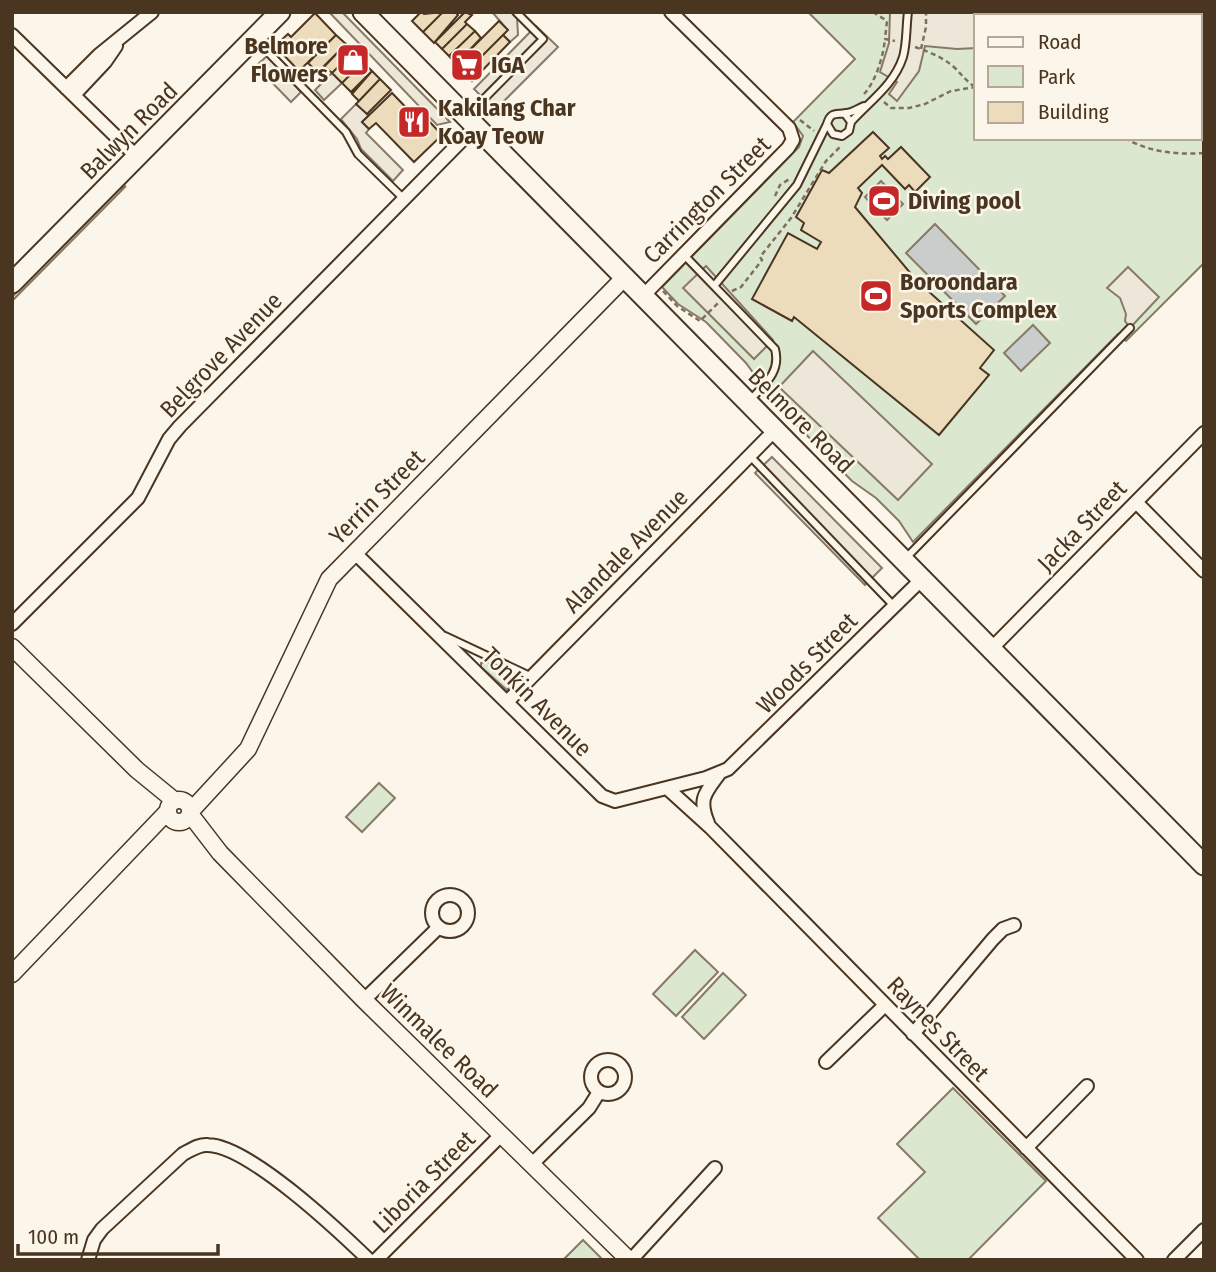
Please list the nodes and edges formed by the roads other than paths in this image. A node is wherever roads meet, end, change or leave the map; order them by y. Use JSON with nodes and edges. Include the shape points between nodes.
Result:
{"nodes":[{"id":1,"x":152,"y":12,"type":"edge"},
{"id":2,"x":280,"y":12,"type":"edge"},
{"id":3,"x":363,"y":12,"type":"edge"},
{"id":4,"x":516,"y":12,"type":"edge"},
{"id":5,"x":671,"y":12,"type":"edge"},
{"id":6,"x":908,"y":12,"type":"edge"},
{"id":7,"x":12,"y":34,"type":"edge"},
{"id":8,"x":254,"y":38,"type":"junction"},
{"id":9,"x":70,"y":92,"type":"junction"},
{"id":10,"x":866,"y":105,"type":"junction"},
{"id":11,"x":845,"y":114,"type":"junction"},
{"id":12,"x":471,"y":121,"type":"junction"},
{"id":13,"x":851,"y":122,"type":"junction"},
{"id":14,"x":827,"y":124,"type":"junction"},
{"id":15,"x":833,"y":134,"type":"junction"},
{"id":16,"x":815,"y":152,"type":"junction"},
{"id":17,"x":137,"y":157,"type":"junction"},
{"id":18,"x":404,"y":199,"type":"junction"},
{"id":19,"x":684,"y":255,"type":"junction"},
{"id":20,"x":625,"y":278,"type":"junction"},
{"id":21,"x":12,"y":283,"type":"edge"},
{"id":22,"x":714,"y":286,"type":"junction"},
{"id":23,"x":649,"y":289,"type":"junction"},
{"id":24,"x":1130,"y":328,"type":"dead end"},
{"id":25,"x":748,"y":402,"type":"junction"},
{"id":26,"x":775,"y":430,"type":"junction"},
{"id":27,"x":1204,"y":433,"type":"edge"},
{"id":28,"x":750,"y":456,"type":"junction"},
{"id":29,"x":1136,"y":502,"type":"junction"},
{"id":30,"x":355,"y":553,"type":"junction"},
{"id":31,"x":904,"y":560,"type":"junction"},
{"id":32,"x":1204,"y":571,"type":"edge"},
{"id":33,"x":922,"y":579,"type":"junction"},
{"id":34,"x":894,"y":606,"type":"junction"},
{"id":35,"x":12,"y":624,"type":"edge"},
{"id":36,"x":435,"y":631,"type":"junction"},
{"id":37,"x":12,"y":647,"type":"edge"},
{"id":38,"x":991,"y":649,"type":"junction"},
{"id":39,"x":532,"y":677,"type":"junction"},
{"id":40,"x":507,"y":702,"type":"junction"},
{"id":41,"x":719,"y":774,"type":"junction"},
{"id":42,"x":667,"y":788,"type":"junction"},
{"id":43,"x":179,"y":811,"type":"junction"},
{"id":44,"x":710,"y":827,"type":"junction"},
{"id":45,"x":1204,"y":865,"type":"edge"},
{"id":46,"x":1014,"y":925,"type":"dead end"},
{"id":47,"x":439,"y":927,"type":"dead end"},
{"id":48,"x":12,"y":974,"type":"edge"},
{"id":49,"x":364,"y":1000,"type":"junction"},
{"id":50,"x":885,"y":1005,"type":"junction"},
{"id":51,"x":913,"y":1034,"type":"junction"},
{"id":52,"x":826,"y":1062,"type":"dead end"},
{"id":53,"x":1087,"y":1086,"type":"dead end"},
{"id":54,"x":599,"y":1092,"type":"dead end"},
{"id":55,"x":502,"y":1134,"type":"junction"},
{"id":56,"x":1026,"y":1147,"type":"junction"},
{"id":57,"x":532,"y":1164,"type":"junction"},
{"id":58,"x":716,"y":1168,"type":"dead end"},
{"id":59,"x":1204,"y":1230,"type":"edge"},
{"id":60,"x":88,"y":1260,"type":"edge"},
{"id":61,"x":369,"y":1260,"type":"edge"},
{"id":62,"x":376,"y":1260,"type":"edge"},
{"id":63,"x":630,"y":1260,"type":"edge"},
{"id":64,"x":1137,"y":1260,"type":"edge"},
{"id":65,"x":1174,"y":1260,"type":"edge"}],
"edges":[{"from":1,"to":9,"type":"street","via":[[99,55]]},
{"from":2,"to":8,"type":"main road","name":"Balwyn Road"},
{"from":3,"to":12,"type":"main road","name":"Belmore Road"},
{"from":4,"to":12,"type":"lane","via":[[543,39]]},
{"from":5,"to":19,"type":"street","name":"Carrington Street","via":[[793,137],[788,148]]},
{"from":6,"to":10,"type":"lane","via":[[896,74]]},
{"from":7,"to":9,"type":"street"},
{"from":8,"to":17,"type":"main road","name":"Balwyn Road"},
{"from":8,"to":18,"type":"lane"},
{"from":9,"to":17,"type":"street"},
{"from":10,"to":11,"type":"lane"},
{"from":10,"to":13,"type":"lane"},
{"from":11,"to":13,"type":"lane"},
{"from":11,"to":14,"type":"lane","via":[[833,114]]},
{"from":12,"to":18,"type":"street","name":"Belgrove Avenue"},
{"from":12,"to":20,"type":"main road","name":"Belmore Road"},
{"from":13,"to":15,"type":"lane","via":[[845,135]]},
{"from":14,"to":15,"type":"lane"},
{"from":14,"to":16,"type":"lane"},
{"from":15,"to":16,"type":"lane"},
{"from":16,"to":22,"type":"lane","via":[[791,194]]},
{"from":17,"to":21,"type":"main road","name":"Balwyn Road"},
{"from":18,"to":35,"type":"street","name":"Belgrove Avenue","via":[[180,426],[138,498]]},
{"from":19,"to":22,"type":"lane"},
{"from":19,"to":23,"type":"street","name":"Carrington Street"},
{"from":20,"to":23,"type":"main road","name":"Belmore Road"},
{"from":20,"to":30,"type":"street","name":"Yerrin Street"},
{"from":22,"to":25,"type":"lane","via":[[775,349],[772,377]]},
{"from":23,"to":25,"type":"main road","name":"Belmore Road"},
{"from":24,"to":31,"type":"lane"},
{"from":25,"to":26,"type":"main road","name":"Belmore Road"},
{"from":26,"to":28,"type":"street","name":"Alandale Avenue"},
{"from":26,"to":31,"type":"main road","name":"Belmore Road"},
{"from":27,"to":29,"type":"street","name":"Jacka Street"},
{"from":28,"to":34,"type":"lane"},
{"from":28,"to":39,"type":"street","name":"Alandale Avenue"},
{"from":29,"to":32,"type":"street"},
{"from":29,"to":38,"type":"street","name":"Jacka Street"},
{"from":30,"to":36,"type":"street","name":"Tonkin Avenue"},
{"from":30,"to":43,"type":"street","name":"Yerrin Street","via":[[325,585],[248,749]]},
{"from":31,"to":33,"type":"main road","name":"Belmore Road"},
{"from":33,"to":34,"type":"street","name":"Woods Street"},
{"from":33,"to":38,"type":"main road","name":"Belmore Road"},
{"from":34,"to":41,"type":"street","name":"Woods Street","via":[[740,759]]},
{"from":36,"to":39,"type":"lane"},
{"from":36,"to":40,"type":"street","name":"Tonkin Avenue"},
{"from":37,"to":43,"type":"street","name":"Winmalee Road"},
{"from":38,"to":45,"type":"main road","name":"Belmore Road"},
{"from":39,"to":40,"type":"street","name":"Alandale Avenue"},
{"from":40,"to":42,"type":"street","name":"Tonkin Avenue","via":[[607,799],[622,800]]},
{"from":41,"to":42,"type":"street","name":"Tonkin Avenue"},
{"from":41,"to":44,"type":"street","via":[[702,804]]},
{"from":42,"to":44,"type":"street","name":"Raynes Street"},
{"from":43,"to":48,"type":"street","name":"Yerrin Street","via":[[148,834]]},
{"from":43,"to":49,"type":"street","name":"Winmalee Road"},
{"from":44,"to":50,"type":"street","name":"Raynes Street"},
{"from":46,"to":51,"type":"street","via":[[993,939]]},
{"from":47,"to":49,"type":"street"},
{"from":49,"to":55,"type":"street","name":"Winmalee Road"},
{"from":50,"to":51,"type":"street","name":"Raynes Street"},
{"from":50,"to":52,"type":"street"},
{"from":51,"to":56,"type":"street","name":"Raynes Street"},
{"from":53,"to":56,"type":"street"},
{"from":54,"to":57,"type":"street","via":[[589,1108]]},
{"from":55,"to":57,"type":"street","name":"Winmalee Road"},
{"from":55,"to":62,"type":"street","name":"Liboria Street"},
{"from":56,"to":64,"type":"street","name":"Raynes Street"},
{"from":57,"to":63,"type":"street","name":"Winmalee Road"},
{"from":58,"to":63,"type":"street"},
{"from":59,"to":65,"type":"street"},
{"from":60,"to":61,"type":"street","via":[[102,1229],[183,1154],[208,1145],[244,1157],[325,1217]]}]}
